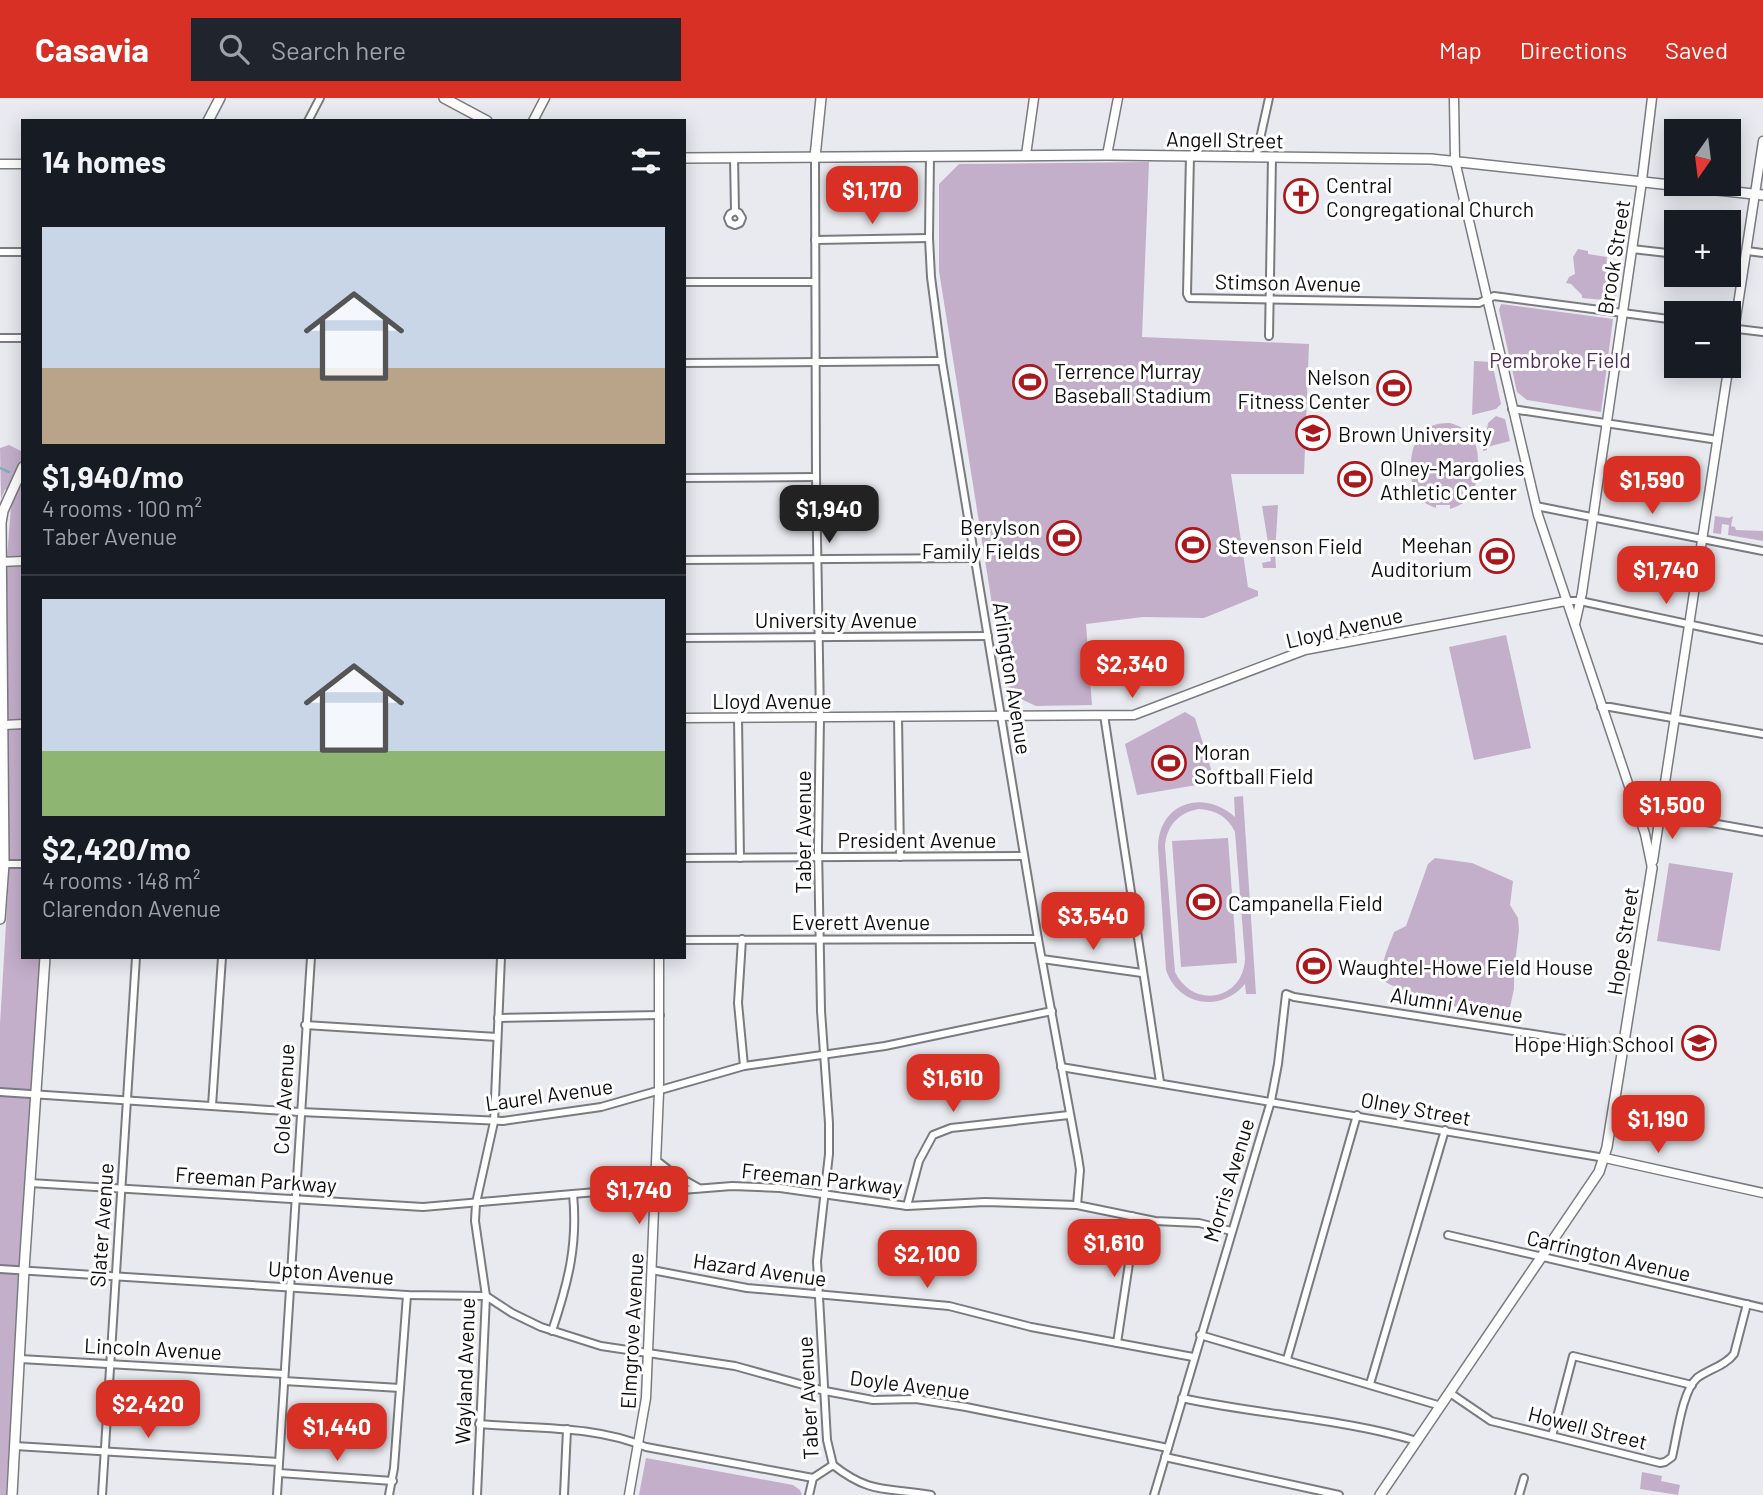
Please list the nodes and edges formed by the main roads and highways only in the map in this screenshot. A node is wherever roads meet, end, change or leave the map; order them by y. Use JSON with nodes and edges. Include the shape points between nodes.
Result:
{"nodes":[{"id":1,"x":220,"y":98,"type":"edge"},
{"id":2,"x":444,"y":98,"type":"edge"},
{"id":3,"x":821,"y":98,"type":"edge"},
{"id":4,"x":209,"y":119,"type":"edge"},
{"id":5,"x":483,"y":119,"type":"edge"},
{"id":6,"x":815,"y":157,"type":"junction"},
{"id":7,"x":686,"y":158,"type":"edge"},
{"id":8,"x":1759,"y":194,"type":"edge"},
{"id":9,"x":21,"y":474,"type":"edge"},
{"id":10,"x":1,"y":513,"type":"edge"},
{"id":11,"x":1,"y":562,"type":"edge"},
{"id":12,"x":2,"y":864,"type":"edge"},
{"id":13,"x":1652,"y":868,"type":"road end"},
{"id":14,"x":0,"y":919,"type":"edge"},
{"id":15,"x":45,"y":959,"type":"edge"},
{"id":16,"x":12,"y":1495,"type":"edge"},
{"id":17,"x":1380,"y":1495,"type":"edge"}],
"edges":[{"from":1,"to":4,"type":"main road"},
{"from":2,"to":5,"type":"main road"},
{"from":3,"to":6,"type":"main road"},
{"from":6,"to":7,"type":"main road","name":"Angell Street"},
{"from":6,"to":8,"type":"main road","name":"Angell Street","via":[[1107,155],[1455,161]]},
{"from":9,"to":10,"type":"main road"},
{"from":10,"to":11,"type":"main road"},
{"from":11,"to":12,"type":"main road"},
{"from":12,"to":14,"type":"main road"},
{"from":13,"to":17,"type":"main road","name":"Hope Street","via":[[1605,1158],[1599,1172]]},
{"from":15,"to":16,"type":"main road"}]}
